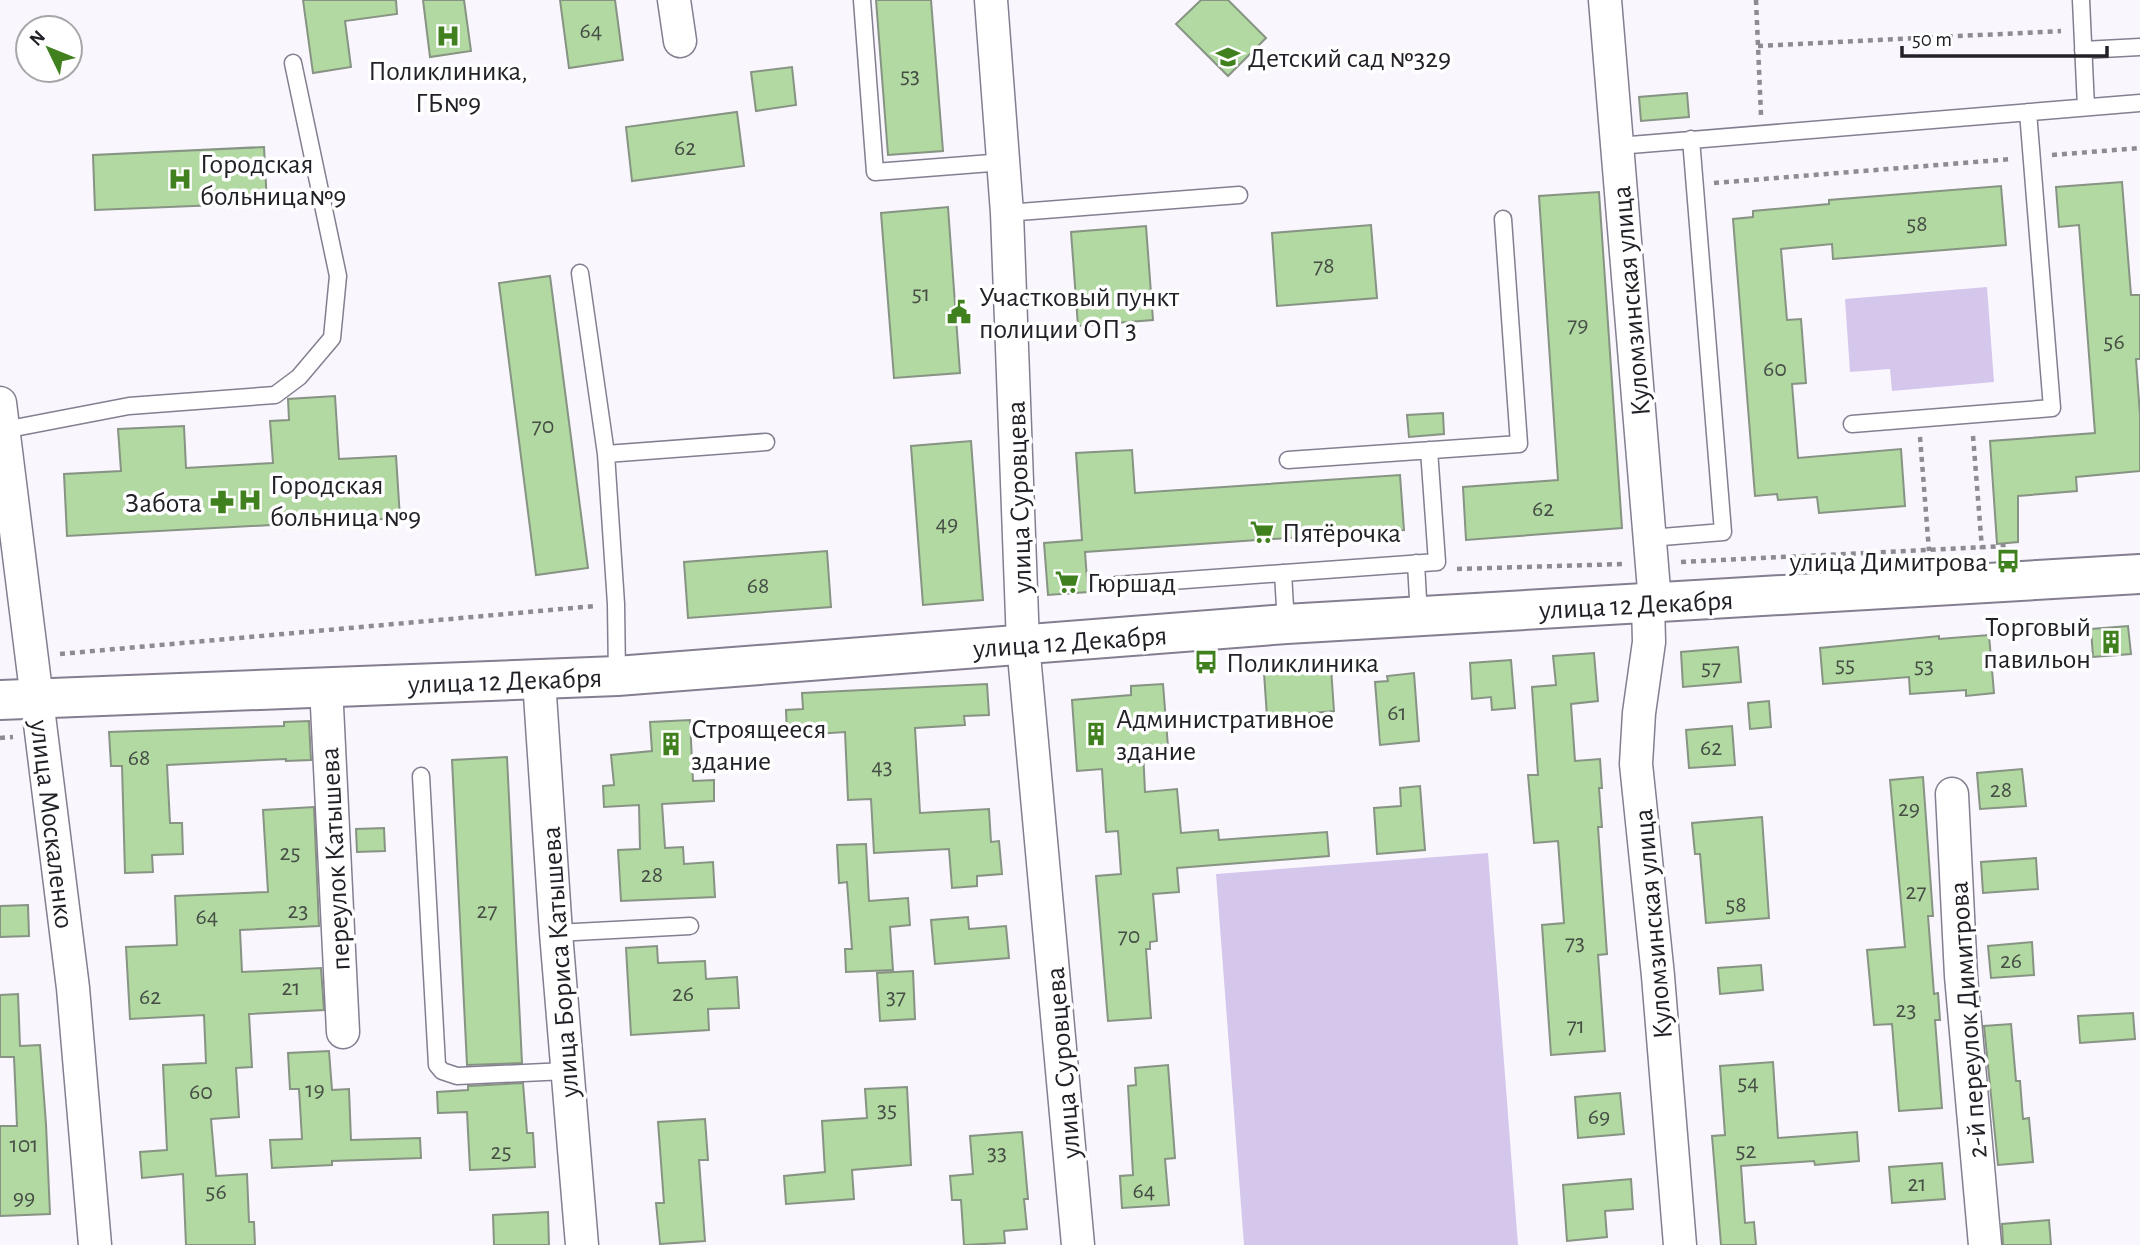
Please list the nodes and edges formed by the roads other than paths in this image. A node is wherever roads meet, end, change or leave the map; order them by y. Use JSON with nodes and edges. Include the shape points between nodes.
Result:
{"nodes":[{"id":1,"x":674,"y":0,"type":"edge"},
{"id":2,"x":862,"y":0,"type":"edge"},
{"id":3,"x":991,"y":0,"type":"edge"},
{"id":4,"x":1605,"y":0,"type":"edge"},
{"id":5,"x":2081,"y":0,"type":"edge"},
{"id":6,"x":680,"y":41,"type":"dead end"},
{"id":7,"x":2140,"y":47,"type":"edge"},
{"id":8,"x":2083,"y":50,"type":"junction"},
{"id":9,"x":293,"y":63,"type":"dead end"},
{"id":10,"x":2140,"y":103,"type":"edge"},
{"id":11,"x":2086,"y":107,"type":"junction"},
{"id":12,"x":2028,"y":112,"type":"junction"},
{"id":13,"x":1691,"y":139,"type":"junction"},
{"id":14,"x":1618,"y":146,"type":"junction"},
{"id":15,"x":1004,"y":162,"type":"junction"},
{"id":16,"x":1240,"y":195,"type":"dead end"},
{"id":17,"x":1007,"y":213,"type":"junction"},
{"id":18,"x":1503,"y":219,"type":"dead end"},
{"id":19,"x":580,"y":274,"type":"dead end"},
{"id":20,"x":2,"y":417,"type":"edge"},
{"id":21,"x":1852,"y":424,"type":"dead end"},
{"id":22,"x":766,"y":442,"type":"dead end"},
{"id":23,"x":1429,"y":450,"type":"junction"},
{"id":24,"x":606,"y":454,"type":"junction"},
{"id":25,"x":1288,"y":460,"type":"dead end"},
{"id":26,"x":1651,"y":550,"type":"junction"},
{"id":27,"x":1416,"y":563,"type":"junction"},
{"id":28,"x":1283,"y":573,"type":"junction"},
{"id":29,"x":2140,"y":574,"type":"edge"},
{"id":30,"x":1116,"y":585,"type":"dead end"},
{"id":31,"x":1652,"y":602,"type":"junction"},
{"id":32,"x":1419,"y":617,"type":"junction"},
{"id":33,"x":1286,"y":624,"type":"junction"},
{"id":34,"x":1023,"y":644,"type":"junction"},
{"id":35,"x":617,"y":676,"type":"junction"},
{"id":36,"x":539,"y":680,"type":"junction"},
{"id":37,"x":326,"y":686,"type":"junction"},
{"id":38,"x":37,"y":698,"type":"junction"},
{"id":39,"x":0,"y":699,"type":"edge"},
{"id":40,"x":421,"y":776,"type":"dead end"},
{"id":41,"x":1952,"y":794,"type":"dead end"},
{"id":42,"x":691,"y":926,"type":"dead end"},
{"id":43,"x":556,"y":933,"type":"junction"},
{"id":44,"x":343,"y":1032,"type":"dead end"},
{"id":45,"x":566,"y":1071,"type":"junction"},
{"id":46,"x":95,"y":1245,"type":"edge"},
{"id":47,"x":582,"y":1245,"type":"edge"},
{"id":48,"x":1079,"y":1245,"type":"edge"},
{"id":49,"x":1681,"y":1245,"type":"edge"},
{"id":50,"x":1985,"y":1245,"type":"edge"}],
"edges":[{"from":1,"to":6,"type":"street"},
{"from":2,"to":15,"type":"lane","via":[[875,172]]},
{"from":3,"to":15,"type":"street","name":"улица Суровцева"},
{"from":4,"to":14,"type":"street","name":"Куломзинская улица"},
{"from":5,"to":8,"type":"lane"},
{"from":7,"to":8,"type":"lane"},
{"from":8,"to":11,"type":"lane"},
{"from":9,"to":20,"type":"lane","via":[[338,276],[332,338],[299,377],[275,395]]},
{"from":10,"to":11,"type":"lane"},
{"from":11,"to":12,"type":"lane"},
{"from":12,"to":13,"type":"lane"},
{"from":12,"to":21,"type":"lane","via":[[2052,408]]},
{"from":13,"to":14,"type":"lane"},
{"from":13,"to":26,"type":"lane","via":[[1723,532]]},
{"from":14,"to":26,"type":"street","name":"Куломзинская улица"},
{"from":15,"to":17,"type":"street","name":"улица Суровцева"},
{"from":16,"to":17,"type":"lane"},
{"from":17,"to":34,"type":"street","name":"улица Суровцева"},
{"from":18,"to":23,"type":"lane","via":[[1519,444]]},
{"from":19,"to":24,"type":"lane"},
{"from":20,"to":38,"type":"street","name":"улица Москаленко"},
{"from":22,"to":24,"type":"lane"},
{"from":23,"to":25,"type":"lane"},
{"from":23,"to":27,"type":"lane","via":[[1437,562]]},
{"from":24,"to":35,"type":"lane"},
{"from":26,"to":31,"type":"street","name":"Куломзинская улица"},
{"from":27,"to":28,"type":"lane"},
{"from":27,"to":32,"type":"lane"},
{"from":28,"to":30,"type":"lane"},
{"from":28,"to":33,"type":"lane"},
{"from":29,"to":31,"type":"main road","name":"улица 12 Декабря","via":[[1985,585],[1931,568]]},
{"from":31,"to":32,"type":"main road","name":"улица 12 Декабря"},
{"from":31,"to":49,"type":"street","name":"Куломзинская улица","via":[[1636,764]]},
{"from":32,"to":33,"type":"main road","name":"улица 12 Декабря"},
{"from":33,"to":34,"type":"main road","name":"улица 12 Декабря"},
{"from":34,"to":35,"type":"main road","name":"улица 12 Декабря"},
{"from":34,"to":48,"type":"street","name":"улица Суровцева"},
{"from":35,"to":36,"type":"main road","name":"улица 12 Декабря"},
{"from":36,"to":37,"type":"main road","name":"улица 12 Декабря"},
{"from":36,"to":43,"type":"street","name":"улица Бориса Катышева"},
{"from":37,"to":38,"type":"main road","name":"улица 12 Декабря"},
{"from":37,"to":44,"type":"street","name":"переулок Катышева"},
{"from":38,"to":39,"type":"main road","name":"улица 12 Декабря"},
{"from":38,"to":46,"type":"street","name":"улица Москаленко","via":[[73,988]]},
{"from":40,"to":45,"type":"lane","via":[[437,1065],[457,1076]]},
{"from":41,"to":50,"type":"street","name":"2-й переулок Димитрова","via":[[1961,976]]},
{"from":42,"to":43,"type":"lane"},
{"from":43,"to":45,"type":"street","name":"улица Бориса Катышева"},
{"from":45,"to":47,"type":"street","name":"улица Бориса Катышева"}]}
